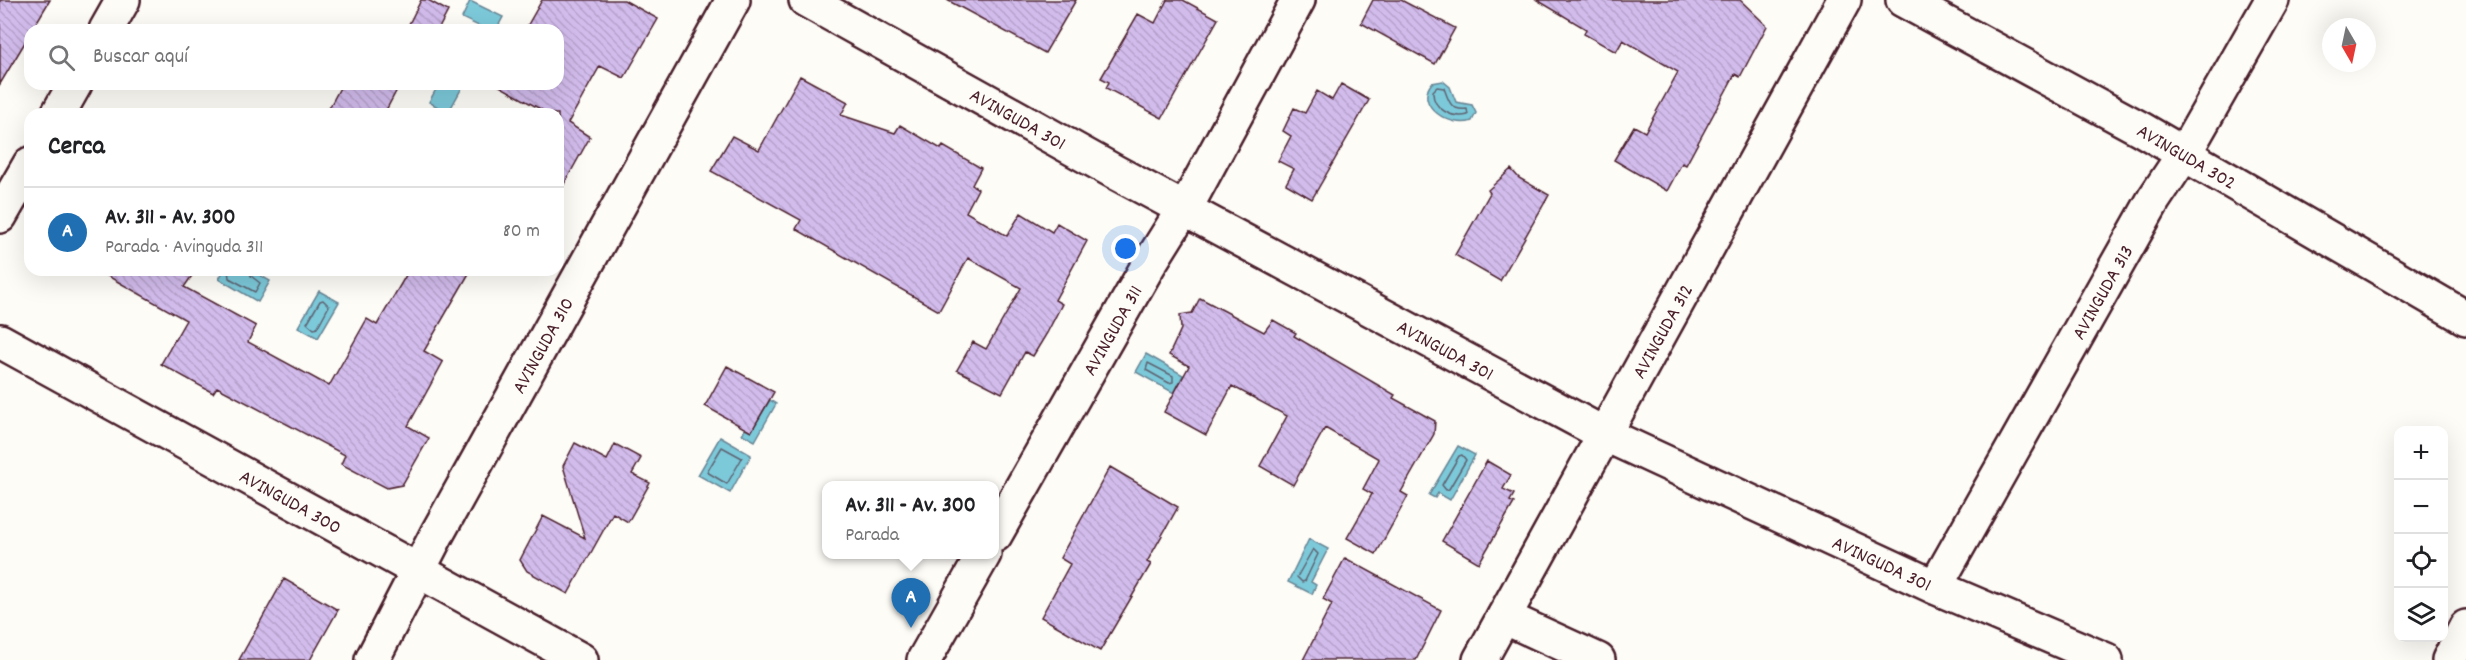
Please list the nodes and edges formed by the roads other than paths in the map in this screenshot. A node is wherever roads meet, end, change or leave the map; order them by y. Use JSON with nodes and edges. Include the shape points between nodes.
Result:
{"nodes":[{"id":1,"x":123,"y":0,"type":"edge"},
{"id":2,"x":733,"y":0,"type":"edge"},
{"id":3,"x":806,"y":0,"type":"edge"},
{"id":4,"x":1298,"y":0,"type":"edge"},
{"id":5,"x":1844,"y":0,"type":"edge"},
{"id":6,"x":1903,"y":0,"type":"edge"},
{"id":7,"x":2272,"y":0,"type":"edge"},
{"id":8,"x":109,"y":24,"type":"edge"},
{"id":9,"x":72,"y":90,"type":"edge"},
{"id":10,"x":61,"y":108,"type":"edge"},
{"id":11,"x":2184,"y":154,"type":"junction"},
{"id":12,"x":24,"y":174,"type":"edge"},
{"id":13,"x":1184,"y":208,"type":"junction"},
{"id":14,"x":0,"y":216,"type":"edge"},
{"id":15,"x":2466,"y":318,"type":"edge"},
{"id":16,"x":0,"y":341,"type":"edge"},
{"id":17,"x":1604,"y":434,"type":"junction"},
{"id":18,"x":999,"y":529,"type":"edge"},
{"id":19,"x":982,"y":559,"type":"edge"},
{"id":20,"x":419,"y":572,"type":"junction"},
{"id":21,"x":1935,"y":587,"type":"junction"},
{"id":22,"x":1504,"y":617,"type":"junction"},
{"id":23,"x":2466,"y":627,"type":"edge"},
{"id":24,"x":372,"y":660,"type":"edge"},
{"id":25,"x":580,"y":660,"type":"edge"},
{"id":26,"x":924,"y":660,"type":"edge"},
{"id":27,"x":1480,"y":660,"type":"edge"},
{"id":28,"x":1598,"y":660,"type":"edge"},
{"id":29,"x":2106,"y":660,"type":"edge"},
{"id":30,"x":2448,"y":660,"type":"edge"}],
"edges":[{"from":1,"to":8,"type":"street"},
{"from":2,"to":20,"type":"street","name":"AVINGUDA 310"},
{"from":3,"to":13,"type":"street","name":"AVINGUDA 301"},
{"from":4,"to":13,"type":"street","name":"AVINGUDA 311"},
{"from":5,"to":17,"type":"street","name":"AVINGUDA 312"},
{"from":6,"to":11,"type":"street","name":"AVINGUDA 302"},
{"from":7,"to":11,"type":"street","name":"AVINGUDA 313"},
{"from":9,"to":10,"type":"street"},
{"from":11,"to":15,"type":"street","name":"AVINGUDA 302"},
{"from":11,"to":21,"type":"street","name":"AVINGUDA 313","via":[[2154,199]]},
{"from":12,"to":14,"type":"street"},
{"from":13,"to":17,"type":"street","name":"AVINGUDA 301"},
{"from":13,"to":18,"type":"street","name":"AVINGUDA 311"},
{"from":16,"to":20,"type":"street","name":"AVINGUDA 300"},
{"from":17,"to":21,"type":"street","name":"AVINGUDA 301"},
{"from":17,"to":22,"type":"street","name":"AVINGUDA 312"},
{"from":19,"to":26,"type":"street"},
{"from":20,"to":24,"type":"street","name":"AVINGUDA 310"},
{"from":20,"to":25,"type":"street","name":"AVINGUDA 300"},
{"from":21,"to":29,"type":"street","name":"AVINGUDA 301"},
{"from":22,"to":27,"type":"street","name":"AVINGUDA 312"},
{"from":22,"to":28,"type":"street"},
{"from":23,"to":30,"type":"street"}]}
